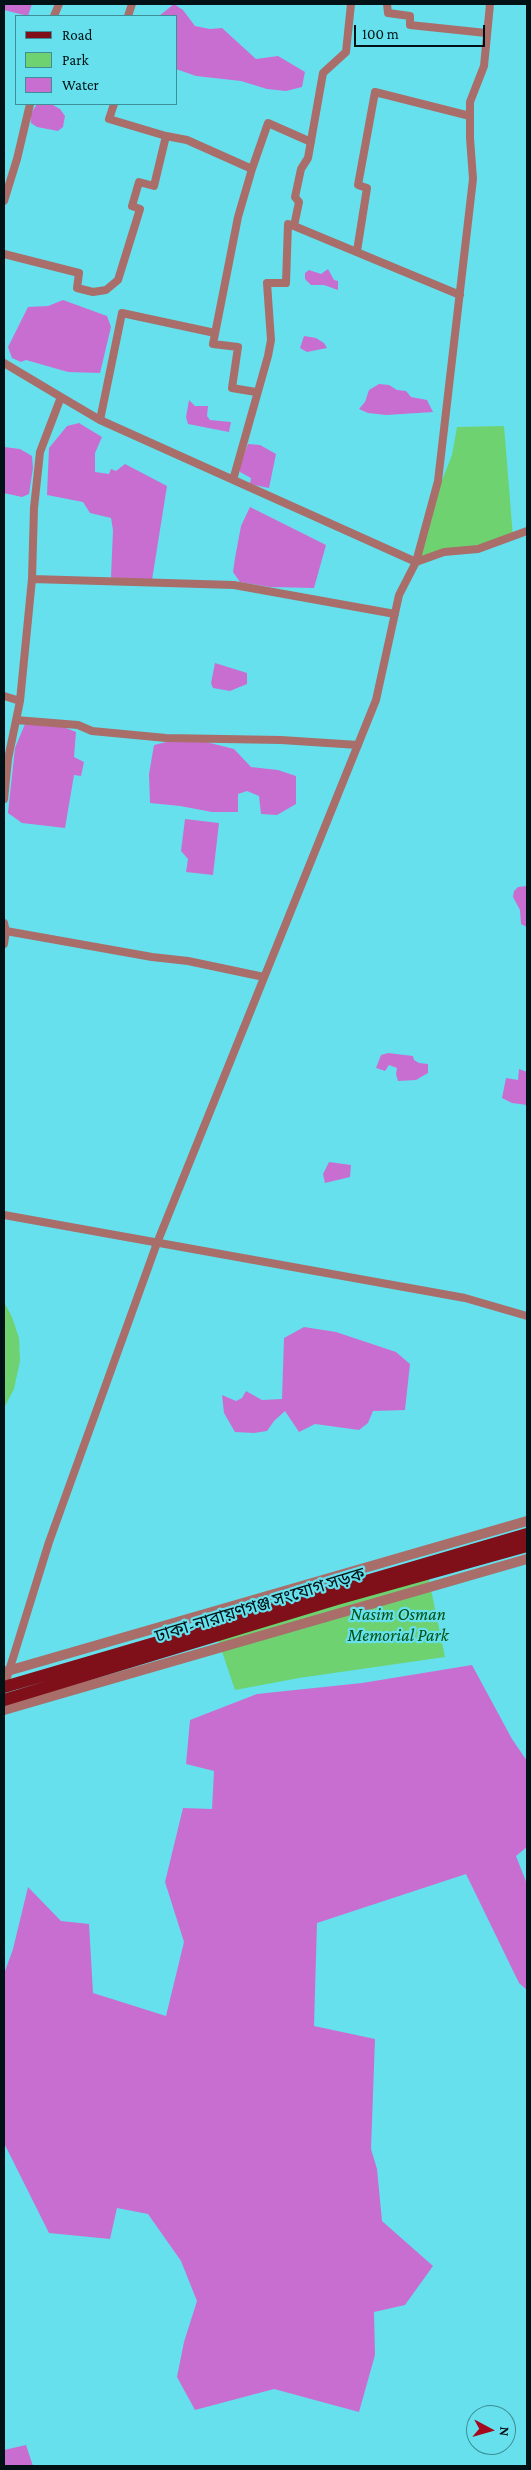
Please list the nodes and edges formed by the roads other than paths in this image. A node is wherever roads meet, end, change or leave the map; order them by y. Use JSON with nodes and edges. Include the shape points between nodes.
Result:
{"nodes":[{"id":1,"x":351,"y":4,"type":"edge"},
{"id":2,"x":387,"y":4,"type":"edge"},
{"id":3,"x":490,"y":4,"type":"edge"},
{"id":4,"x":486,"y":33,"type":"junction"},
{"id":5,"x":30,"y":105,"type":"edge"},
{"id":6,"x":114,"y":105,"type":"edge"},
{"id":7,"x":470,"y":116,"type":"junction"},
{"id":8,"x":166,"y":136,"type":"junction"},
{"id":9,"x":311,"y":142,"type":"junction"},
{"id":10,"x":252,"y":169,"type":"junction"},
{"id":11,"x":4,"y":201,"type":"edge"},
{"id":12,"x":294,"y":226,"type":"junction"},
{"id":13,"x":357,"y":252,"type":"junction"},
{"id":14,"x":4,"y":254,"type":"edge"},
{"id":15,"x":460,"y":295,"type":"junction"},
{"id":16,"x":215,"y":333,"type":"junction"},
{"id":17,"x":4,"y":363,"type":"edge"},
{"id":18,"x":256,"y":392,"type":"junction"},
{"id":19,"x":62,"y":397,"type":"junction"},
{"id":20,"x":100,"y":420,"type":"junction"},
{"id":21,"x":233,"y":480,"type":"junction"},
{"id":22,"x":527,"y":531,"type":"edge"},
{"id":23,"x":416,"y":562,"type":"junction"},
{"id":24,"x":32,"y":579,"type":"junction"},
{"id":25,"x":395,"y":614,"type":"junction"},
{"id":26,"x":4,"y":696,"type":"edge"},
{"id":27,"x":20,"y":700,"type":"junction"},
{"id":28,"x":16,"y":720,"type":"junction"},
{"id":29,"x":358,"y":745,"type":"junction"},
{"id":30,"x":7,"y":748,"type":"edge"},
{"id":31,"x":4,"y":799,"type":"edge"},
{"id":32,"x":5,"y":927,"type":"edge"},
{"id":33,"x":4,"y":944,"type":"edge"},
{"id":34,"x":264,"y":976,"type":"junction"},
{"id":35,"x":4,"y":1215,"type":"edge"},
{"id":36,"x":157,"y":1243,"type":"junction"},
{"id":37,"x":527,"y":1316,"type":"edge"},
{"id":38,"x":527,"y":1521,"type":"edge"},
{"id":39,"x":527,"y":1534,"type":"edge"},
{"id":40,"x":527,"y":1546,"type":"edge"},
{"id":41,"x":527,"y":1559,"type":"edge"},
{"id":42,"x":6,"y":1671,"type":"edge"},
{"id":43,"x":4,"y":1687,"type":"edge"},
{"id":44,"x":4,"y":1700,"type":"edge"},
{"id":45,"x":4,"y":1710,"type":"edge"}],
"edges":[{"from":1,"to":9,"type":"street","via":[[346,52],[323,73]]},
{"from":2,"to":4,"type":"street","via":[[388,13],[410,16],[410,25]]},
{"from":3,"to":4,"type":"street"},
{"from":4,"to":7,"type":"street","via":[[484,66],[470,102]]},
{"from":5,"to":11,"type":"street"},
{"from":6,"to":8,"type":"street","via":[[109,119]]},
{"from":7,"to":13,"type":"street","via":[[375,92],[358,185],[367,188]]},
{"from":7,"to":15,"type":"street","via":[[473,179]]},
{"from":8,"to":10,"type":"street","via":[[187,140]]},
{"from":8,"to":14,"type":"street","via":[[154,186],[139,182],[132,206],[140,209],[118,280],[111,287],[93,292],[77,288],[79,272]]},
{"from":9,"to":10,"type":"street","via":[[268,123]]},
{"from":9,"to":12,"type":"street","via":[[295,197],[299,202]]},
{"from":10,"to":16,"type":"street","via":[[238,217]]},
{"from":12,"to":13,"type":"street"},
{"from":12,"to":18,"type":"street","via":[[288,224],[286,283],[267,283],[271,340],[265,372]]},
{"from":13,"to":15,"type":"street"},
{"from":15,"to":23,"type":"street","via":[[438,481]]},
{"from":16,"to":18,"type":"street","via":[[213,344],[238,347],[232,388]]},
{"from":16,"to":20,"type":"street","via":[[122,313]]},
{"from":17,"to":19,"type":"street"},
{"from":18,"to":21,"type":"street"},
{"from":19,"to":20,"type":"street"},
{"from":19,"to":24,"type":"street","via":[[40,452]]},
{"from":20,"to":21,"type":"street"},
{"from":21,"to":23,"type":"street"},
{"from":22,"to":23,"type":"street","via":[[478,549],[444,552]]},
{"from":23,"to":25,"type":"street","via":[[399,595]]},
{"from":24,"to":25,"type":"street","via":[[234,585]]},
{"from":24,"to":27,"type":"street"},
{"from":25,"to":29,"type":"street","via":[[376,700]]},
{"from":26,"to":27,"type":"street"},
{"from":27,"to":28,"type":"street"},
{"from":28,"to":29,"type":"street","via":[[166,738]]},
{"from":28,"to":30,"type":"street"},
{"from":29,"to":34,"type":"street"},
{"from":30,"to":31,"type":"street"},
{"from":32,"to":33,"type":"street"},
{"from":32,"to":34,"type":"street"},
{"from":34,"to":36,"type":"street"},
{"from":35,"to":36,"type":"street"},
{"from":36,"to":37,"type":"street","via":[[466,1298]]},
{"from":36,"to":42,"type":"street"},
{"from":38,"to":42,"type":"street"},
{"from":39,"to":43,"type":"main road","name":"ঢাকা-নারায়ণগঞ্জ সংযোগ সড়ক"},
{"from":40,"to":44,"type":"main road","name":"ঢাকা-নারায়ণগঞ্জ সংযোগ সড়ক","via":[[337,1599]]},
{"from":41,"to":45,"type":"street"},
{"from":42,"to":43,"type":"street"}]}
